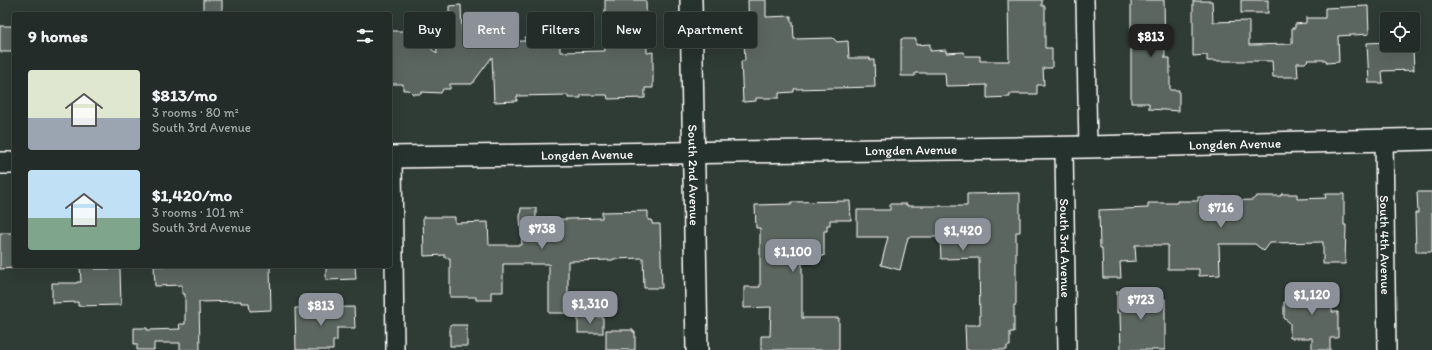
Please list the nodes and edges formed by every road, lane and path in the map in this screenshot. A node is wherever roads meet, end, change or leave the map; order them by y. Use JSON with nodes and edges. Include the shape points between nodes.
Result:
{"nodes":[{"id":1,"x":690,"y":0,"type":"edge"},
{"id":2,"x":1085,"y":0,"type":"edge"},
{"id":3,"x":1432,"y":139,"type":"edge"},
{"id":4,"x":1384,"y":140,"type":"junction"},
{"id":5,"x":1064,"y":147,"type":"junction"},
{"id":6,"x":1088,"y":147,"type":"junction"},
{"id":7,"x":693,"y":153,"type":"junction"},
{"id":8,"x":392,"y":156,"type":"edge"},
{"id":9,"x":0,"y":163,"type":"edge"},
{"id":10,"x":12,"y":163,"type":"edge"},
{"id":11,"x":395,"y":350,"type":"edge"},
{"id":12,"x":696,"y":350,"type":"edge"},
{"id":13,"x":1067,"y":350,"type":"edge"},
{"id":14,"x":1388,"y":350,"type":"edge"}],
"edges":[{"from":1,"to":7,"type":"street","name":"South 2nd Avenue"},
{"from":2,"to":6,"type":"street"},
{"from":3,"to":4,"type":"street","name":"Longden Avenue"},
{"from":4,"to":6,"type":"street","name":"Longden Avenue"},
{"from":4,"to":14,"type":"street","name":"South 4th Avenue"},
{"from":5,"to":6,"type":"street","name":"Longden Avenue"},
{"from":5,"to":7,"type":"street","name":"Longden Avenue"},
{"from":5,"to":13,"type":"street","name":"South 3rd Avenue"},
{"from":7,"to":8,"type":"street","name":"Longden Avenue"},
{"from":7,"to":12,"type":"street","name":"South 2nd Avenue"},
{"from":8,"to":11,"type":"street"},
{"from":9,"to":10,"type":"street"}]}
